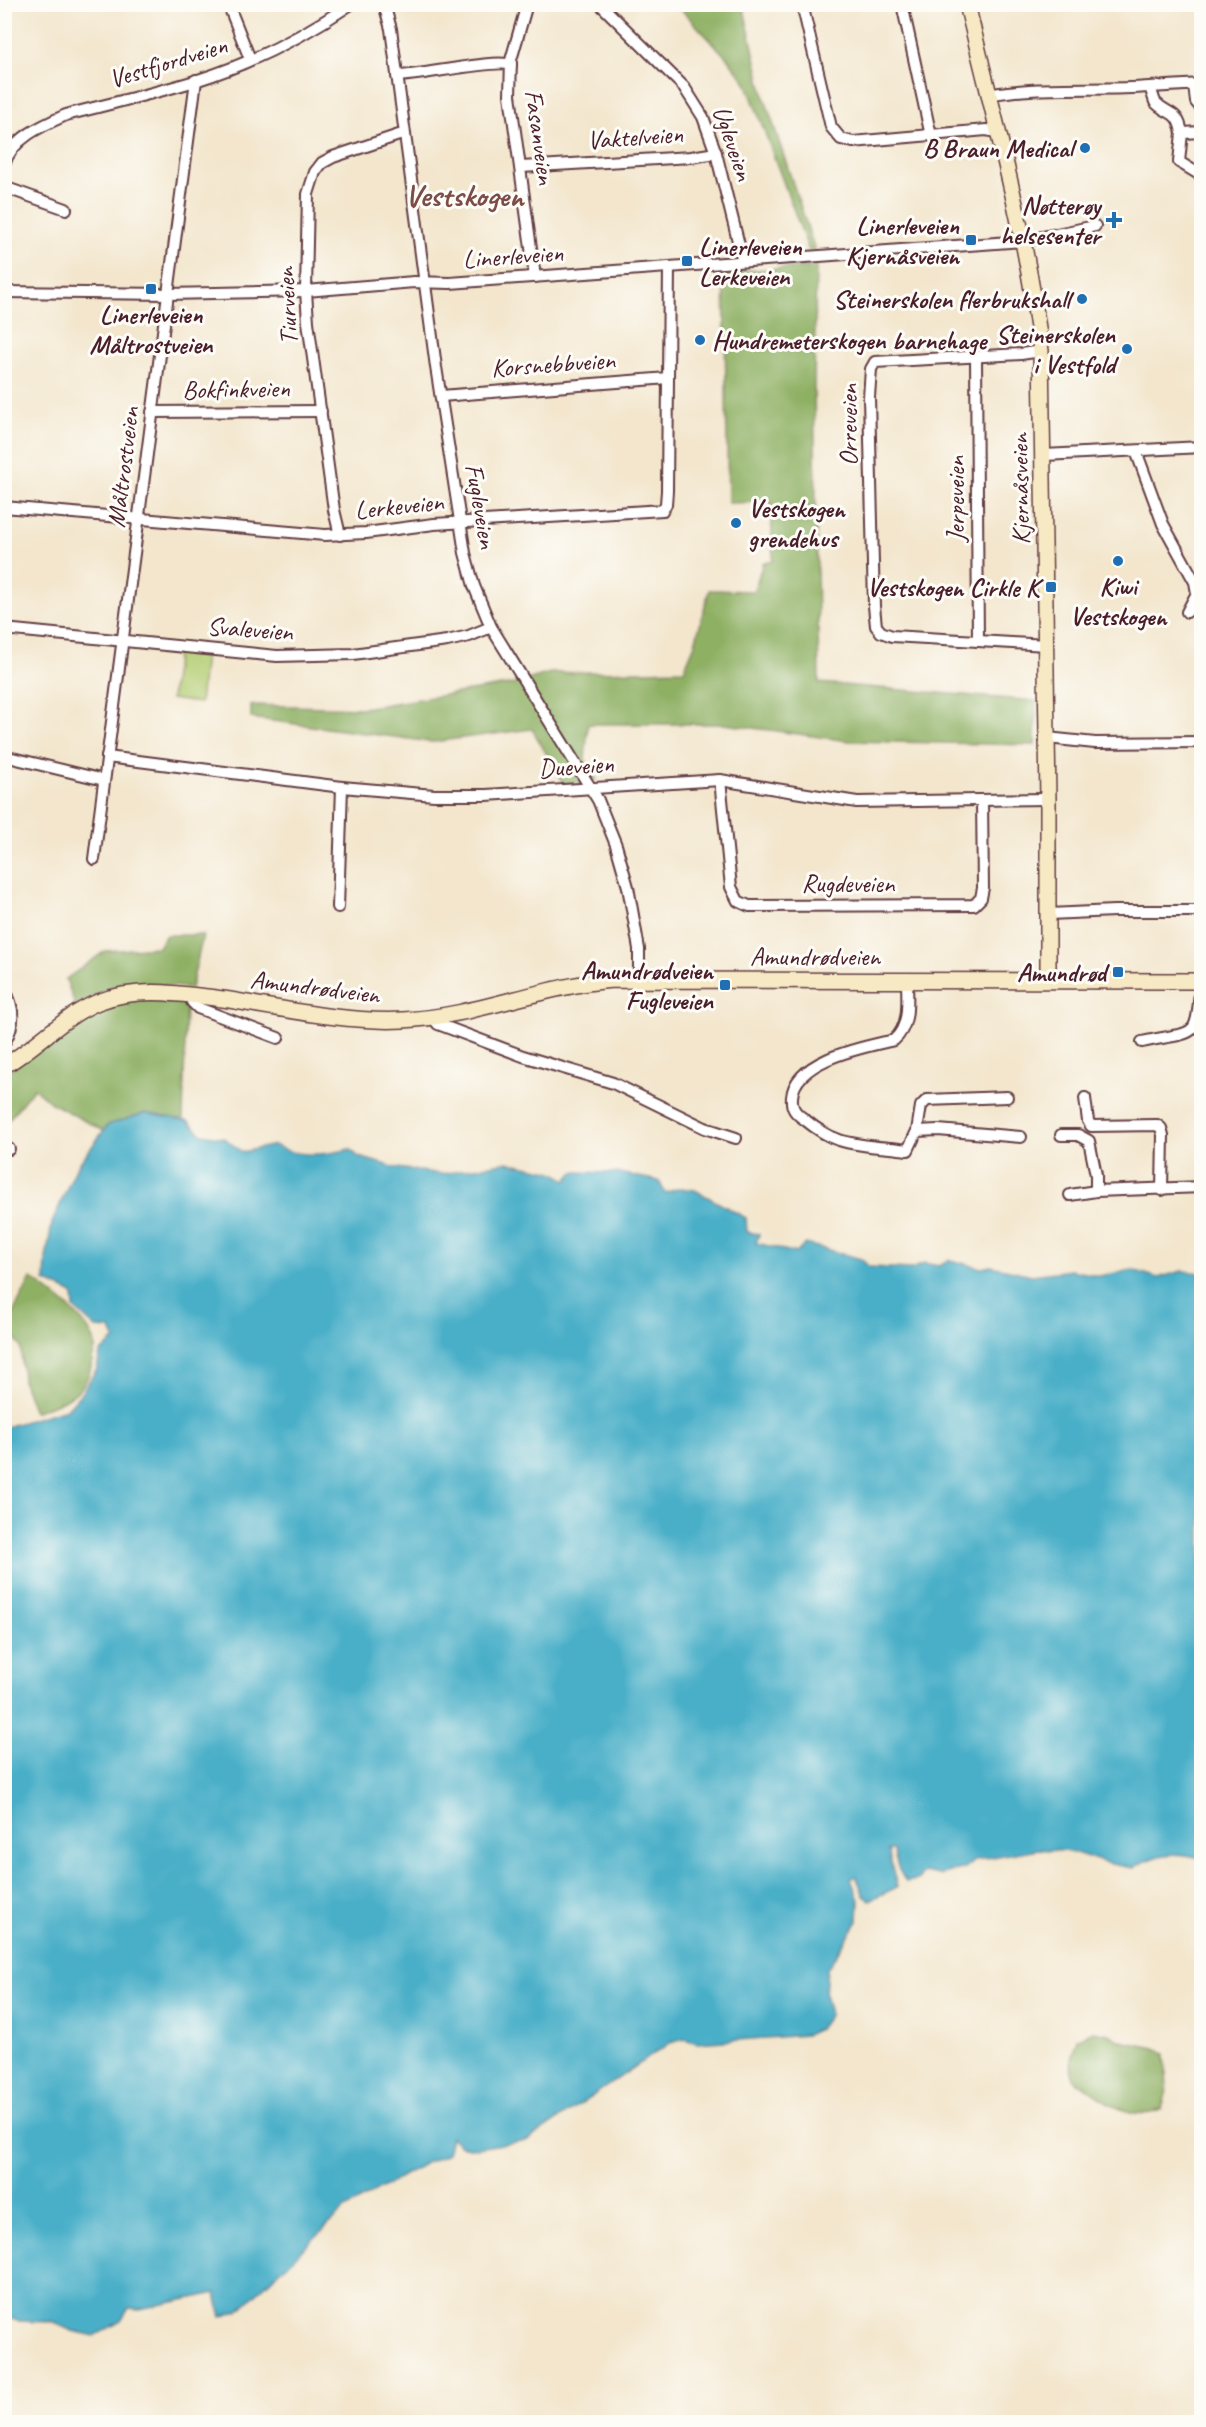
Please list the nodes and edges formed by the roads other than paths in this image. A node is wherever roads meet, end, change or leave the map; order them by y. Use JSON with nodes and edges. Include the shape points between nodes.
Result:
{"nodes":[{"id":1,"x":228,"y":4,"type":"edge"},
{"id":2,"x":351,"y":4,"type":"edge"},
{"id":3,"x":384,"y":4,"type":"edge"},
{"id":4,"x":527,"y":4,"type":"edge"},
{"id":5,"x":600,"y":4,"type":"edge"},
{"id":6,"x":802,"y":4,"type":"edge"},
{"id":7,"x":902,"y":4,"type":"edge"},
{"id":8,"x":967,"y":4,"type":"edge"},
{"id":9,"x":250,"y":59,"type":"junction"},
{"id":10,"x":511,"y":65,"type":"junction"},
{"id":11,"x":397,"y":76,"type":"junction"},
{"id":12,"x":196,"y":81,"type":"junction"},
{"id":13,"x":1198,"y":84,"type":"edge"},
{"id":14,"x":1150,"y":87,"type":"junction"},
{"id":15,"x":988,"y":95,"type":"junction"},
{"id":16,"x":1202,"y":109,"type":"edge"},
{"id":17,"x":997,"y":132,"type":"junction"},
{"id":18,"x":1202,"y":132,"type":"edge"},
{"id":19,"x":1182,"y":133,"type":"junction"},
{"id":20,"x":404,"y":135,"type":"junction"},
{"id":21,"x":931,"y":136,"type":"junction"},
{"id":22,"x":7,"y":152,"type":"edge"},
{"id":23,"x":716,"y":153,"type":"junction"},
{"id":24,"x":4,"y":165,"type":"edge"},
{"id":25,"x":521,"y":167,"type":"junction"},
{"id":26,"x":1202,"y":176,"type":"edge"},
{"id":27,"x":4,"y":187,"type":"edge"},
{"id":28,"x":66,"y":209,"type":"dead end"},
{"id":29,"x":1095,"y":226,"type":"dead end"},
{"id":30,"x":1023,"y":241,"type":"junction"},
{"id":31,"x":743,"y":261,"type":"junction"},
{"id":32,"x":669,"y":267,"type":"junction"},
{"id":33,"x":535,"y":277,"type":"junction"},
{"id":34,"x":425,"y":283,"type":"junction"},
{"id":35,"x":306,"y":291,"type":"junction"},
{"id":36,"x":4,"y":292,"type":"edge"},
{"id":37,"x":168,"y":294,"type":"junction"},
{"id":38,"x":1041,"y":351,"type":"junction"},
{"id":39,"x":976,"y":356,"type":"junction"},
{"id":40,"x":668,"y":378,"type":"junction"},
{"id":41,"x":441,"y":396,"type":"junction"},
{"id":42,"x":321,"y":411,"type":"junction"},
{"id":43,"x":153,"y":412,"type":"junction"},
{"id":44,"x":1202,"y":447,"type":"edge"},
{"id":45,"x":1136,"y":451,"type":"junction"},
{"id":46,"x":1044,"y":455,"type":"junction"},
{"id":47,"x":4,"y":507,"type":"edge"},
{"id":48,"x":139,"y":518,"type":"junction"},
{"id":49,"x":459,"y":522,"type":"junction"},
{"id":50,"x":340,"y":535,"type":"junction"},
{"id":51,"x":1187,"y":612,"type":"dead end"},
{"id":52,"x":490,"y":627,"type":"junction"},
{"id":53,"x":4,"y":629,"type":"edge"},
{"id":54,"x":123,"y":640,"type":"junction"},
{"id":55,"x":978,"y":641,"type":"junction"},
{"id":56,"x":1046,"y":645,"type":"junction"},
{"id":57,"x":1047,"y":738,"type":"junction"},
{"id":58,"x":1202,"y":742,"type":"edge"},
{"id":59,"x":4,"y":756,"type":"edge"},
{"id":60,"x":107,"y":757,"type":"junction"},
{"id":61,"x":104,"y":780,"type":"junction"},
{"id":62,"x":720,"y":780,"type":"junction"},
{"id":63,"x":342,"y":787,"type":"junction"},
{"id":64,"x":592,"y":788,"type":"junction"},
{"id":65,"x":1048,"y":799,"type":"junction"},
{"id":66,"x":982,"y":800,"type":"junction"},
{"id":67,"x":94,"y":859,"type":"dead end"},
{"id":68,"x":339,"y":907,"type":"dead end"},
{"id":69,"x":1202,"y":911,"type":"edge"},
{"id":70,"x":1049,"y":914,"type":"junction"},
{"id":71,"x":639,"y":980,"type":"junction"},
{"id":72,"x":907,"y":980,"type":"junction"},
{"id":73,"x":1048,"y":980,"type":"junction"},
{"id":74,"x":1201,"y":981,"type":"edge"},
{"id":75,"x":4,"y":989,"type":"edge"},
{"id":76,"x":191,"y":995,"type":"junction"},
{"id":77,"x":433,"y":1018,"type":"junction"},
{"id":78,"x":278,"y":1038,"type":"dead end"},
{"id":79,"x":1142,"y":1042,"type":"dead end"},
{"id":80,"x":4,"y":1043,"type":"edge"},
{"id":81,"x":4,"y":1066,"type":"edge"},
{"id":82,"x":1007,"y":1097,"type":"dead end"},
{"id":83,"x":1085,"y":1098,"type":"dead end"},
{"id":84,"x":917,"y":1131,"type":"junction"},
{"id":85,"x":1061,"y":1136,"type":"dead end"},
{"id":86,"x":1021,"y":1137,"type":"dead end"},
{"id":87,"x":736,"y":1138,"type":"dead end"},
{"id":88,"x":1202,"y":1187,"type":"edge"},
{"id":89,"x":1162,"y":1190,"type":"junction"},
{"id":90,"x":1096,"y":1191,"type":"junction"},
{"id":91,"x":1070,"y":1195,"type":"dead end"}],
"edges":[{"from":1,"to":9,"type":"street"},
{"from":2,"to":9,"type":"street","name":"Vestfjordveien","via":[[286,43]]},
{"from":3,"to":11,"type":"street","name":"Fugleveien"},
{"from":4,"to":10,"type":"street","name":"Fasanveien"},
{"from":5,"to":23,"type":"street","name":"Ugleveien","via":[[684,87],[703,117]]},
{"from":6,"to":21,"type":"street","via":[[835,135],[853,142]]},
{"from":7,"to":21,"type":"street"},
{"from":8,"to":15,"type":"main road","name":"Kjernåsveien"},
{"from":9,"to":12,"type":"street","name":"Vestfjordveien"},
{"from":10,"to":11,"type":"street","via":[[498,63]]},
{"from":10,"to":25,"type":"street","name":"Fasanveien","via":[[510,95]]},
{"from":11,"to":20,"type":"street","name":"Fugleveien"},
{"from":12,"to":22,"type":"street","name":"Vestfjordveien","via":[[66,115],[38,128]]},
{"from":12,"to":37,"type":"street","name":"Måltrostveien"},
{"from":13,"to":14,"type":"street"},
{"from":13,"to":16,"type":"street","via":[[1196,102]]},
{"from":14,"to":15,"type":"street","via":[[1038,89]]},
{"from":14,"to":19,"type":"street","via":[[1155,102],[1172,111],[1180,121]]},
{"from":15,"to":17,"type":"main road","name":"Kjernåsveien"},
{"from":17,"to":21,"type":"street"},
{"from":17,"to":30,"type":"main road","name":"Kjernåsveien"},
{"from":18,"to":19,"type":"street"},
{"from":19,"to":26,"type":"street","via":[[1179,162]]},
{"from":20,"to":34,"type":"street","name":"Fugleveien"},
{"from":20,"to":35,"type":"street","name":"Tiurveien","via":[[333,157],[315,172],[308,194]]},
{"from":22,"to":24,"type":"street","name":"Vestfjordveien"},
{"from":23,"to":25,"type":"street","name":"Vaktelveien"},
{"from":23,"to":31,"type":"street","name":"Ugleveien"},
{"from":25,"to":33,"type":"street","name":"Fasanveien"},
{"from":27,"to":28,"type":"street"},
{"from":29,"to":30,"type":"street"},
{"from":30,"to":31,"type":"street","name":"Linerleveien"},
{"from":30,"to":38,"type":"main road","name":"Kjernåsveien"},
{"from":31,"to":32,"type":"street","name":"Linerleveien"},
{"from":32,"to":33,"type":"street","name":"Linerleveien"},
{"from":32,"to":40,"type":"street","name":"Lerkeveien"},
{"from":33,"to":34,"type":"street","name":"Linerleveien"},
{"from":34,"to":35,"type":"street","name":"Linerleveien"},
{"from":34,"to":41,"type":"street","name":"Fugleveien"},
{"from":35,"to":37,"type":"street","name":"Linerleveien"},
{"from":35,"to":42,"type":"street","name":"Tiurveien"},
{"from":36,"to":37,"type":"street","name":"Linerleveien"},
{"from":37,"to":43,"type":"street","name":"Måltrostveien"},
{"from":38,"to":39,"type":"street","name":"Orreveien"},
{"from":38,"to":46,"type":"main road","name":"Kjernåsveien"},
{"from":39,"to":55,"type":"street","name":"Jerpeveien"},
{"from":39,"to":55,"type":"street","name":"Orreveien","via":[[878,361],[871,369],[869,397],[876,626],[892,636]]},
{"from":40,"to":41,"type":"street","name":"Korsnebbveien"},
{"from":40,"to":49,"type":"street","name":"Lerkeveien","via":[[667,491],[663,510]]},
{"from":41,"to":49,"type":"street","name":"Fugleveien"},
{"from":42,"to":43,"type":"street","name":"Bokfinkveien"},
{"from":42,"to":50,"type":"street","name":"Tiurveien"},
{"from":43,"to":48,"type":"street","name":"Måltrostveien"},
{"from":44,"to":45,"type":"street"},
{"from":45,"to":46,"type":"street"},
{"from":45,"to":51,"type":"street","via":[[1163,524],[1195,582],[1197,593]]},
{"from":46,"to":56,"type":"main road","name":"Kjernåsveien"},
{"from":47,"to":48,"type":"street","name":"Lerkeveien"},
{"from":48,"to":50,"type":"street","name":"Lerkeveien"},
{"from":48,"to":54,"type":"street","name":"Måltrostveien"},
{"from":49,"to":50,"type":"street","name":"Lerkeveien"},
{"from":49,"to":52,"type":"street","name":"Fugleveien","via":[[474,586]]},
{"from":52,"to":54,"type":"street","name":"Svaleveien","via":[[447,641],[336,655],[254,654]]},
{"from":52,"to":64,"type":"street","name":"Fugleveien"},
{"from":53,"to":54,"type":"street","name":"Svaleveien"},
{"from":54,"to":60,"type":"street","name":"Måltrostveien"},
{"from":55,"to":56,"type":"street","name":"Orreveien"},
{"from":56,"to":57,"type":"main road","name":"Kjernåsveien"},
{"from":57,"to":58,"type":"street","via":[[1095,743]]},
{"from":57,"to":65,"type":"main road","name":"Kjernåsveien"},
{"from":59,"to":61,"type":"street"},
{"from":60,"to":61,"type":"street","name":"Måltrostveien"},
{"from":60,"to":63,"type":"street","name":"Dueveien"},
{"from":61,"to":67,"type":"street","name":"Måltrostveien"},
{"from":62,"to":64,"type":"street","name":"Dueveien"},
{"from":62,"to":66,"type":"street","name":"Dueveien","via":[[851,802]]},
{"from":62,"to":66,"type":"street","name":"Rugdeveien","via":[[731,887],[738,902],[749,906],[974,905],[983,888]]},
{"from":63,"to":64,"type":"street","name":"Dueveien","via":[[451,796]]},
{"from":63,"to":68,"type":"street"},
{"from":64,"to":71,"type":"street","name":"Fugleveien","via":[[616,845],[628,888],[639,949]]},
{"from":65,"to":66,"type":"street","name":"Dueveien"},
{"from":65,"to":70,"type":"main road","name":"Kjernåsveien"},
{"from":69,"to":70,"type":"street"},
{"from":70,"to":73,"type":"main road","name":"Kjernåsveien"},
{"from":71,"to":72,"type":"main road","name":"Amundrødveien"},
{"from":71,"to":77,"type":"main road","name":"Amundrødveien","via":[[573,985]]},
{"from":72,"to":73,"type":"main road","name":"Amundrødveien"},
{"from":72,"to":84,"type":"street","via":[[906,1018],[901,1034],[894,1040],[845,1052],[807,1072],[793,1088],[791,1103],[796,1113],[820,1131],[850,1143],[908,1150]]},
{"from":73,"to":74,"type":"main road","name":"Amundrødveien"},
{"from":74,"to":79,"type":"street","name":"Amundrødveien","via":[[1198,1018],[1193,1030]]},
{"from":75,"to":80,"type":"street","via":[[13,1019]]},
{"from":76,"to":77,"type":"main road","name":"Amundrødveien","via":[[372,1019]]},
{"from":76,"to":78,"type":"street","name":"Amundrødveien","via":[[198,1008]]},
{"from":76,"to":81,"type":"main road","name":"Amundrødveien","via":[[133,993],[99,1002],[72,1015]]},
{"from":77,"to":87,"type":"street","via":[[438,1024],[523,1056],[613,1083],[705,1128]]},
{"from":82,"to":84,"type":"street","via":[[927,1100],[921,1106]]},
{"from":83,"to":89,"type":"street","via":[[1091,1126],[1161,1128]]},
{"from":84,"to":86,"type":"street"},
{"from":85,"to":90,"type":"street","via":[[1078,1135],[1089,1141]]},
{"from":88,"to":89,"type":"street"},
{"from":89,"to":90,"type":"street"},
{"from":90,"to":91,"type":"street"}]}
